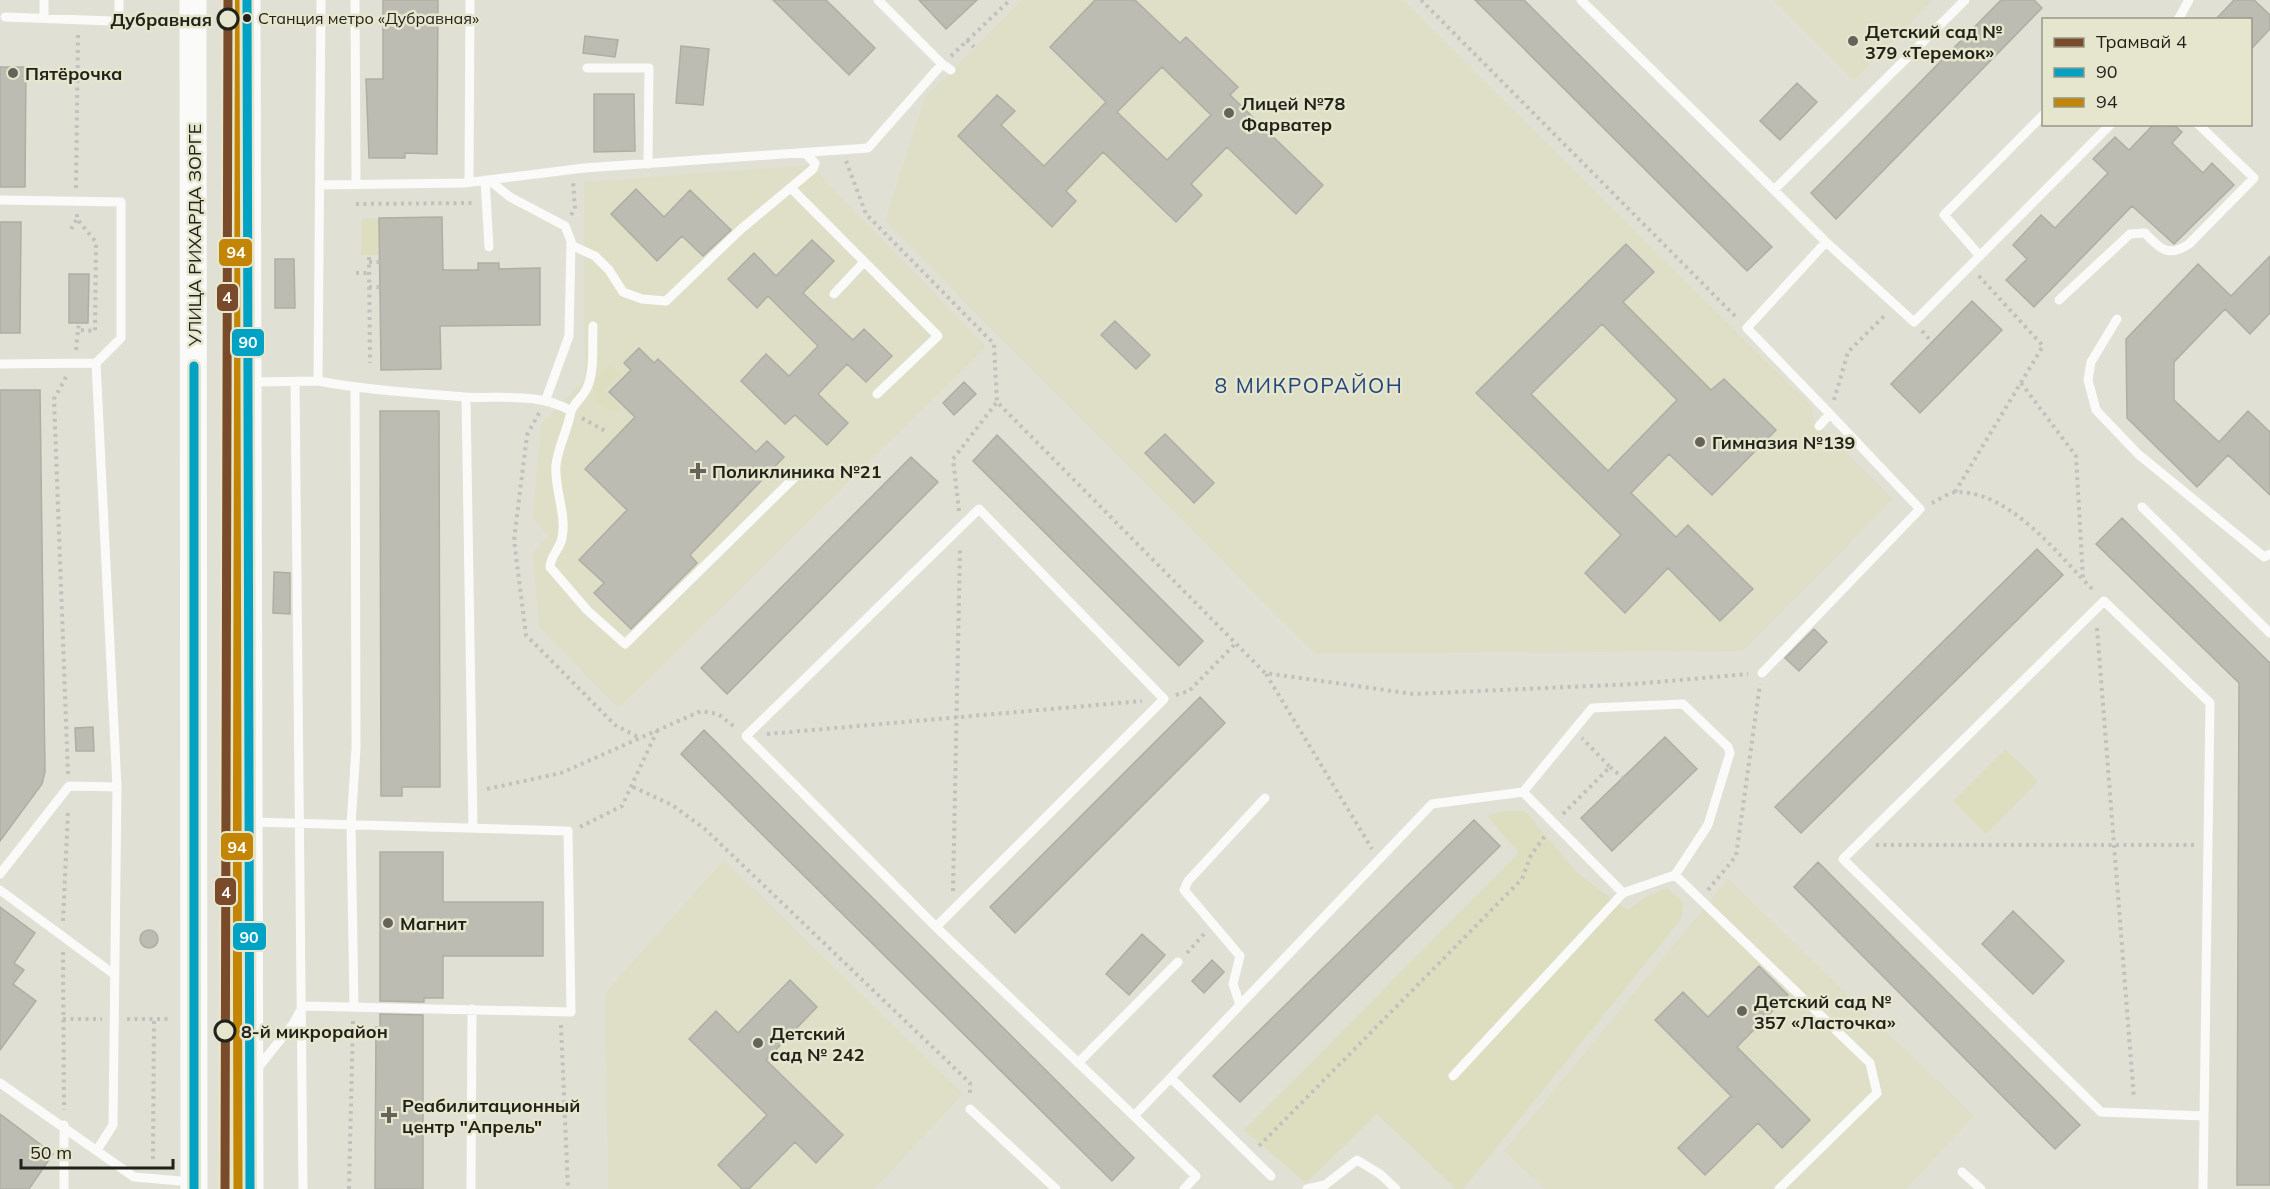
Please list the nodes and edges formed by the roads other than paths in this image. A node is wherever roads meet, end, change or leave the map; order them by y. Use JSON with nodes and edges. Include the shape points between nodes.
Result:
{"nodes":[{"id":1,"x":44,"y":0,"type":"edge"},
{"id":2,"x":119,"y":0,"type":"edge"},
{"id":3,"x":247,"y":0,"type":"edge"},
{"id":4,"x":321,"y":0,"type":"edge"},
{"id":5,"x":355,"y":0,"type":"edge"},
{"id":6,"x":470,"y":0,"type":"edge"},
{"id":7,"x":878,"y":0,"type":"edge"},
{"id":8,"x":1581,"y":0,"type":"edge"},
{"id":9,"x":1965,"y":0,"type":"edge"},
{"id":10,"x":2189,"y":0,"type":"edge"},
{"id":11,"x":194,"y":12,"type":"edge"},
{"id":12,"x":5,"y":17,"type":"dead end"},
{"id":13,"x":44,"y":18,"type":"junction"},
{"id":14,"x":2179,"y":18,"type":"edge"},
{"id":15,"x":119,"y":21,"type":"junction"},
{"id":16,"x":942,"y":64,"type":"junction"},
{"id":17,"x":587,"y":68,"type":"dead end"},
{"id":18,"x":951,"y":70,"type":"dead end"},
{"id":19,"x":2042,"y":115,"type":"edge"},
{"id":20,"x":2109,"y":126,"type":"edge"},
{"id":21,"x":2200,"y":126,"type":"edge"},
{"id":22,"x":805,"y":153,"type":"junction"},
{"id":23,"x":648,"y":164,"type":"junction"},
{"id":24,"x":487,"y":180,"type":"junction"},
{"id":25,"x":469,"y":182,"type":"junction"},
{"id":26,"x":356,"y":184,"type":"junction"},
{"id":27,"x":320,"y":185,"type":"junction"},
{"id":28,"x":792,"y":189,"type":"junction"},
{"id":29,"x":1774,"y":190,"type":"junction"},
{"id":30,"x":0,"y":200,"type":"edge"},
{"id":31,"x":1826,"y":242,"type":"junction"},
{"id":32,"x":570,"y":245,"type":"junction"},
{"id":33,"x":489,"y":247,"type":"dead end"},
{"id":34,"x":1980,"y":256,"type":"junction"},
{"id":35,"x":864,"y":262,"type":"junction"},
{"id":36,"x":834,"y":294,"type":"dead end"},
{"id":37,"x":2059,"y":300,"type":"dead end"},
{"id":38,"x":2117,"y":319,"type":"dead end"},
{"id":39,"x":593,"y":326,"type":"dead end"},
{"id":40,"x":96,"y":363,"type":"junction"},
{"id":41,"x":0,"y":364,"type":"edge"},
{"id":42,"x":318,"y":381,"type":"junction"},
{"id":43,"x":247,"y":382,"type":"junction"},
{"id":44,"x":295,"y":382,"type":"junction"},
{"id":45,"x":355,"y":388,"type":"junction"},
{"id":46,"x":877,"y":394,"type":"dead end"},
{"id":47,"x":466,"y":397,"type":"junction"},
{"id":48,"x":546,"y":399,"type":"junction"},
{"id":49,"x":571,"y":411,"type":"junction"},
{"id":50,"x":1830,"y":414,"type":"junction"},
{"id":51,"x":1819,"y":426,"type":"dead end"},
{"id":52,"x":799,"y":473,"type":"dead end"},
{"id":53,"x":2142,"y":507,"type":"dead end"},
{"id":54,"x":2270,"y":554,"type":"edge"},
{"id":55,"x":2270,"y":633,"type":"edge"},
{"id":56,"x":1762,"y":673,"type":"road end"},
{"id":57,"x":117,"y":788,"type":"junction"},
{"id":58,"x":1523,"y":792,"type":"junction"},
{"id":59,"x":1266,"y":798,"type":"dead end"},
{"id":60,"x":249,"y":822,"type":"junction"},
{"id":61,"x":298,"y":824,"type":"junction"},
{"id":62,"x":351,"y":825,"type":"junction"},
{"id":63,"x":472,"y":828,"type":"junction"},
{"id":64,"x":0,"y":874,"type":"edge"},
{"id":65,"x":1675,"y":875,"type":"junction"},
{"id":66,"x":0,"y":890,"type":"edge"},
{"id":67,"x":1623,"y":893,"type":"junction"},
{"id":68,"x":936,"y":927,"type":"junction"},
{"id":69,"x":1178,"y":962,"type":"road end"},
{"id":70,"x":115,"y":975,"type":"junction"},
{"id":71,"x":1240,"y":1005,"type":"junction"},
{"id":72,"x":303,"y":1006,"type":"junction"},
{"id":73,"x":354,"y":1006,"type":"junction"},
{"id":74,"x":472,"y":1010,"type":"junction"},
{"id":75,"x":1078,"y":1063,"type":"junction"},
{"id":76,"x":1453,"y":1076,"type":"dead end"},
{"id":77,"x":249,"y":1077,"type":"junction"},
{"id":78,"x":1171,"y":1078,"type":"junction"},
{"id":79,"x":0,"y":1083,"type":"edge"},
{"id":80,"x":970,"y":1109,"type":"road end"},
{"id":81,"x":1134,"y":1116,"type":"junction"},
{"id":82,"x":2204,"y":1116,"type":"junction"},
{"id":83,"x":64,"y":1125,"type":"junction"},
{"id":84,"x":97,"y":1150,"type":"junction"},
{"id":85,"x":1962,"y":1172,"type":"dead end"},
{"id":86,"x":1271,"y":1176,"type":"dead end"},
{"id":87,"x":194,"y":1186,"type":"edge"},
{"id":88,"x":1327,"y":1187,"type":"edge"},
{"id":89,"x":64,"y":1189,"type":"edge"},
{"id":90,"x":250,"y":1189,"type":"edge"},
{"id":91,"x":303,"y":1189,"type":"edge"},
{"id":92,"x":471,"y":1189,"type":"edge"},
{"id":93,"x":1056,"y":1189,"type":"edge"},
{"id":94,"x":1184,"y":1189,"type":"edge"},
{"id":95,"x":1306,"y":1189,"type":"edge"},
{"id":96,"x":1396,"y":1189,"type":"edge"},
{"id":97,"x":1779,"y":1189,"type":"edge"},
{"id":98,"x":1981,"y":1189,"type":"edge"},
{"id":99,"x":2203,"y":1189,"type":"edge"}],
"edges":[{"from":1,"to":13,"type":"lane"},
{"from":2,"to":15,"type":"lane"},
{"from":3,"to":43,"type":"street"},
{"from":4,"to":27,"type":"lane"},
{"from":5,"to":26,"type":"lane"},
{"from":6,"to":25,"type":"lane"},
{"from":7,"to":16,"type":"lane"},
{"from":8,"to":29,"type":"lane"},
{"from":9,"to":29,"type":"lane"},
{"from":10,"to":14,"type":"lane"},
{"from":11,"to":15,"type":"lane"},
{"from":11,"to":87,"type":"street","name":"УЛИЦА РИХАРДА ЗОРГЕ"},
{"from":12,"to":13,"type":"lane"},
{"from":13,"to":15,"type":"lane"},
{"from":16,"to":18,"type":"lane"},
{"from":16,"to":22,"type":"lane","via":[[868,148]]},
{"from":17,"to":23,"type":"lane","via":[[649,68]]},
{"from":19,"to":34,"type":"lane","via":[[1944,215]]},
{"from":20,"to":34,"type":"lane"},
{"from":21,"to":37,"type":"lane","via":[[2254,178],[2178,251],[2165,250],[2145,233],[2130,234]]},
{"from":22,"to":23,"type":"lane"},
{"from":22,"to":28,"type":"lane","via":[[815,163],[813,169]]},
{"from":23,"to":24,"type":"lane"},
{"from":24,"to":25,"type":"lane"},
{"from":24,"to":32,"type":"lane","via":[[565,226]]},
{"from":24,"to":33,"type":"lane"},
{"from":25,"to":26,"type":"lane"},
{"from":26,"to":27,"type":"lane"},
{"from":27,"to":42,"type":"lane"},
{"from":28,"to":32,"type":"lane","via":[[740,230],[666,301],[623,292],[595,256]]},
{"from":28,"to":35,"type":"lane"},
{"from":29,"to":31,"type":"lane"},
{"from":30,"to":40,"type":"lane","via":[[121,202],[121,338]]},
{"from":31,"to":34,"type":"lane","via":[[1914,322]]},
{"from":31,"to":50,"type":"lane","via":[[1747,328]]},
{"from":32,"to":48,"type":"lane","via":[[569,336]]},
{"from":35,"to":36,"type":"lane"},
{"from":35,"to":46,"type":"lane","via":[[938,336]]},
{"from":38,"to":54,"type":"lane","via":[[2091,362],[2088,380],[2096,410],[2138,454],[2236,537],[2264,557]]},
{"from":39,"to":49,"type":"lane","via":[[591,373],[586,389]]},
{"from":40,"to":41,"type":"lane"},
{"from":40,"to":57,"type":"lane"},
{"from":42,"to":44,"type":"lane"},
{"from":42,"to":45,"type":"lane"},
{"from":43,"to":44,"type":"lane"},
{"from":43,"to":60,"type":"street"},
{"from":44,"to":61,"type":"lane"},
{"from":45,"to":47,"type":"lane"},
{"from":45,"to":62,"type":"lane","via":[[356,748]]},
{"from":47,"to":48,"type":"lane"},
{"from":47,"to":63,"type":"lane"},
{"from":48,"to":49,"type":"lane"},
{"from":49,"to":52,"type":"lane","via":[[556,464],[564,520],[562,540],[550,567],[587,610],[625,644]]},
{"from":50,"to":51,"type":"lane"},
{"from":50,"to":56,"type":"lane","via":[[1920,509]]},
{"from":53,"to":55,"type":"lane"},
{"from":57,"to":64,"type":"lane","via":[[69,786]]},
{"from":57,"to":70,"type":"lane"},
{"from":58,"to":65,"type":"lane","via":[[1593,708],[1683,704],[1730,753],[1708,825]]},
{"from":58,"to":67,"type":"lane"},
{"from":58,"to":71,"type":"lane","via":[[1432,804]]},
{"from":59,"to":71,"type":"lane","via":[[1188,881],[1184,890],[1240,956],[1233,984]]},
{"from":60,"to":61,"type":"lane"},
{"from":60,"to":77,"type":"street"},
{"from":61,"to":62,"type":"lane"},
{"from":61,"to":72,"type":"lane"},
{"from":62,"to":63,"type":"lane"},
{"from":62,"to":73,"type":"lane"},
{"from":63,"to":74,"type":"lane","via":[[568,831],[571,1012]]},
{"from":65,"to":67,"type":"lane"},
{"from":65,"to":97,"type":"lane","via":[[1870,1063],[1877,1093]]},
{"from":66,"to":70,"type":"lane"},
{"from":67,"to":76,"type":"lane"},
{"from":68,"to":68,"type":"lane","via":[[746,736],[979,509],[1164,699]]},
{"from":68,"to":75,"type":"lane"},
{"from":69,"to":75,"type":"lane"},
{"from":70,"to":84,"type":"lane","via":[[113,1125]]},
{"from":71,"to":78,"type":"lane"},
{"from":72,"to":73,"type":"lane"},
{"from":72,"to":77,"type":"lane"},
{"from":72,"to":91,"type":"lane"},
{"from":73,"to":74,"type":"lane"},
{"from":74,"to":92,"type":"lane"},
{"from":75,"to":81,"type":"lane"},
{"from":77,"to":90,"type":"street"},
{"from":78,"to":81,"type":"lane"},
{"from":78,"to":86,"type":"lane"},
{"from":79,"to":83,"type":"lane"},
{"from":80,"to":93,"type":"lane"},
{"from":81,"to":94,"type":"lane","via":[[1196,1176]]},
{"from":82,"to":82,"type":"lane","via":[[2210,703],[2104,600],[1843,859],[2101,1112]]},
{"from":82,"to":99,"type":"lane"},
{"from":83,"to":84,"type":"lane"},
{"from":83,"to":89,"type":"lane"},
{"from":84,"to":87,"type":"lane","via":[[134,1177]]},
{"from":85,"to":98,"type":"lane"},
{"from":88,"to":95,"type":"lane"},
{"from":88,"to":96,"type":"lane","via":[[1357,1160]]}]}
